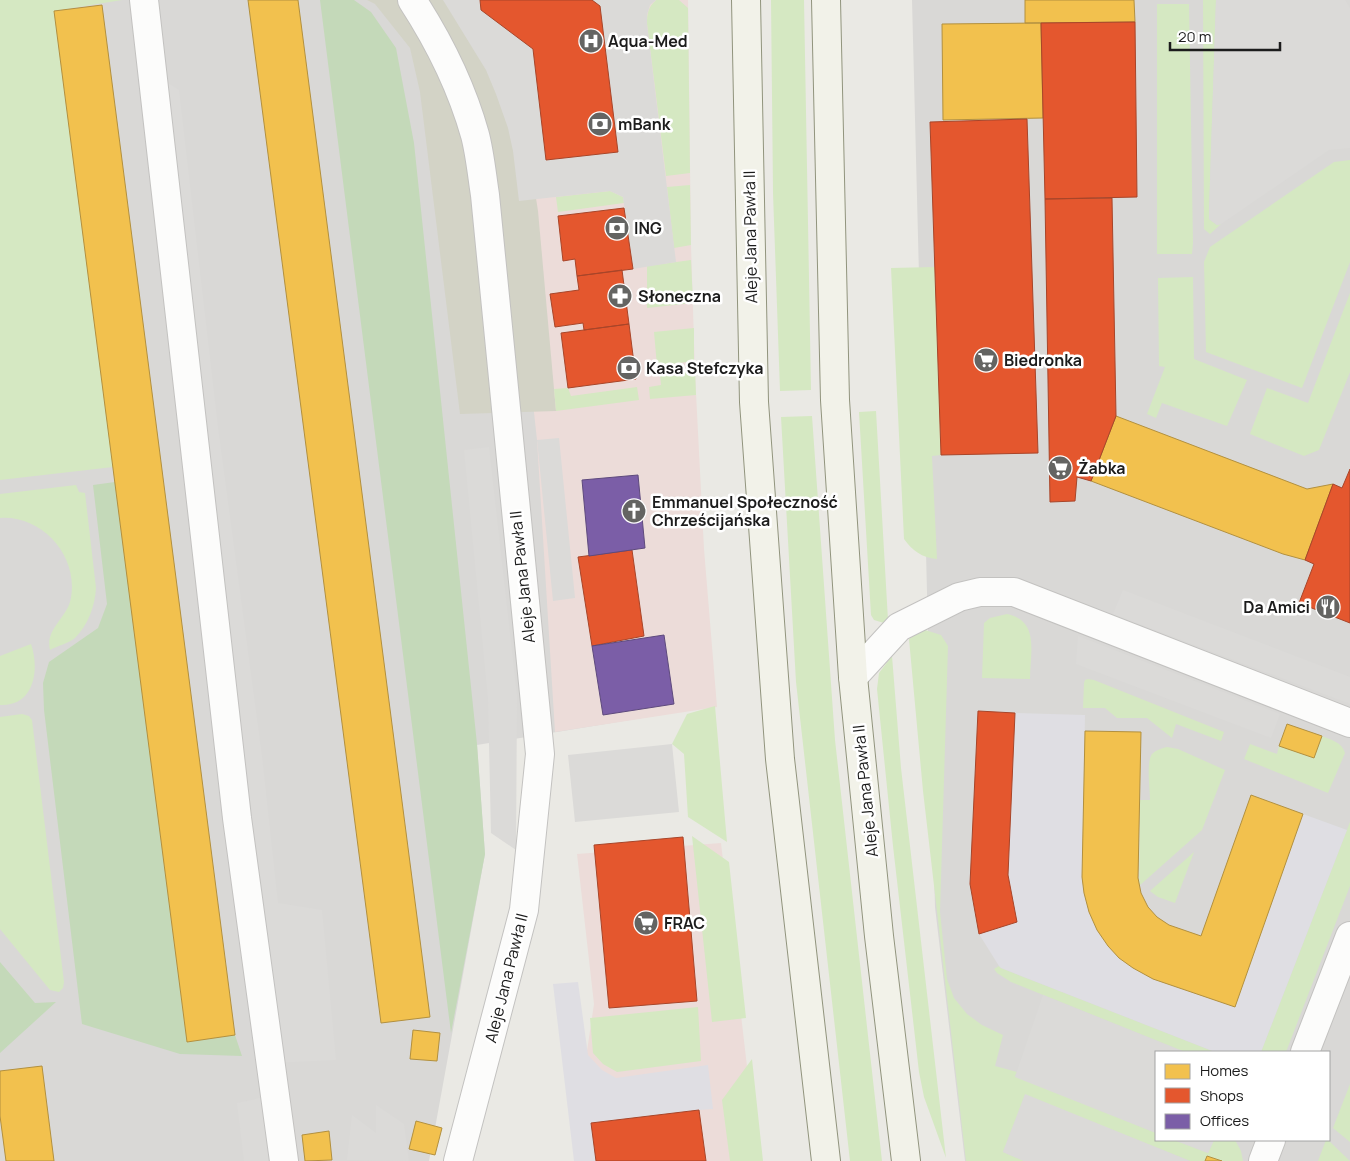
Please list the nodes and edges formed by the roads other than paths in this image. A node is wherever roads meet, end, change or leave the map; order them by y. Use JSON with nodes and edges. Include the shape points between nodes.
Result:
{"nodes":[{"id":1,"x":144,"y":0,"type":"edge"},
{"id":2,"x":412,"y":0,"type":"edge"},
{"id":3,"x":746,"y":0,"type":"edge"},
{"id":4,"x":826,"y":0,"type":"edge"},
{"id":5,"x":853,"y":677,"type":"junction"},
{"id":6,"x":1350,"y":723,"type":"edge"},
{"id":7,"x":1350,"y":936,"type":"edge"},
{"id":8,"x":1305,"y":1051,"type":"edge"},
{"id":9,"x":1271,"y":1141,"type":"edge"},
{"id":10,"x":284,"y":1161,"type":"edge"},
{"id":11,"x":458,"y":1161,"type":"edge"},
{"id":12,"x":826,"y":1161,"type":"edge"},
{"id":13,"x":906,"y":1161,"type":"edge"},
{"id":14,"x":1263,"y":1161,"type":"edge"}],
"edges":[{"from":1,"to":10,"type":"street","via":[[238,818]]},
{"from":2,"to":11,"type":"street","name":"Aleje Jana Pawła II","via":[[434,33],[454,75],[476,144],[485,195],[540,754],[524,910]]},
{"from":3,"to":12,"type":"main road","name":"Aleje Jana Pawła II","via":[[754,402],[780,759]]},
{"from":4,"to":5,"type":"main road","name":"Aleje Jana Pawła II","via":[[835,400]]},
{"from":5,"to":6,"type":"street","via":[[899,627],[959,597],[980,592],[1014,592]]},
{"from":5,"to":13,"type":"main road","name":"Aleje Jana Pawła II"},
{"from":7,"to":8,"type":"street"},
{"from":9,"to":14,"type":"street"}]}
